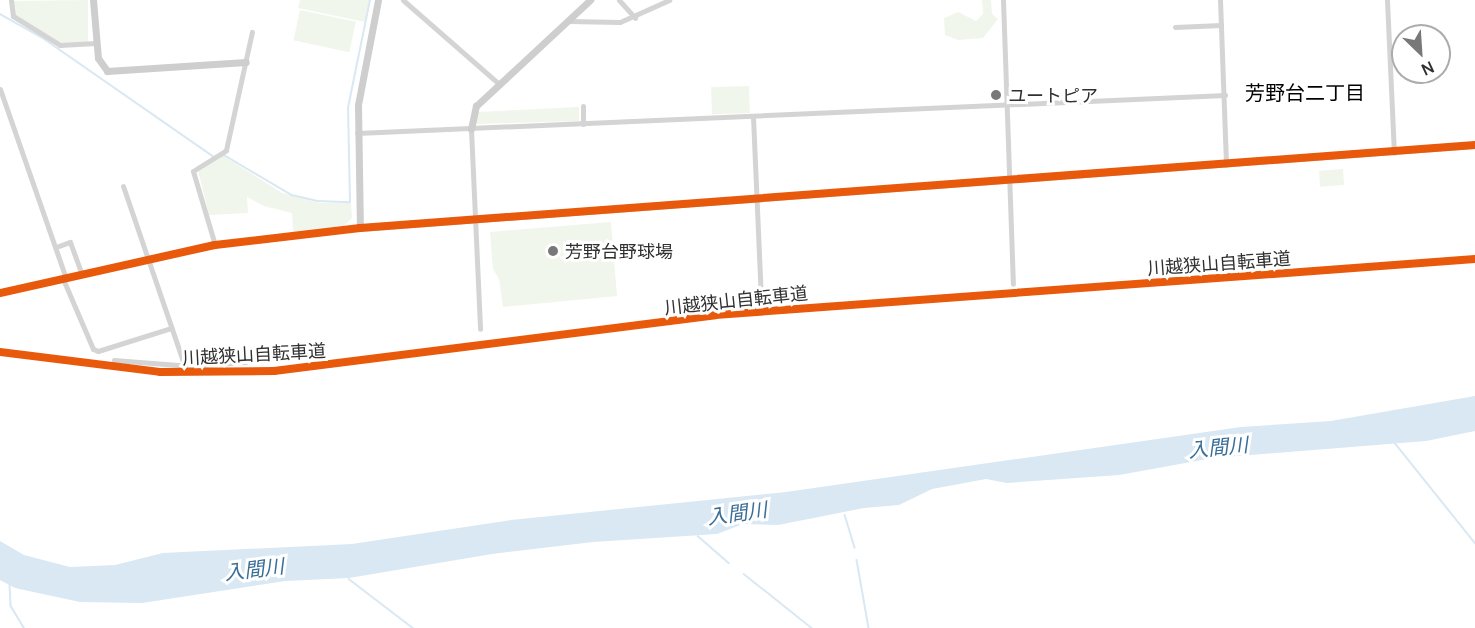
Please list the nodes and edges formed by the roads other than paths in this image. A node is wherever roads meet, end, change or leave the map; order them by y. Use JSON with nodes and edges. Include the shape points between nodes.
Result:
{"nodes":[{"id":1,"x":11,"y":0,"type":"edge"},
{"id":2,"x":93,"y":0,"type":"edge"},
{"id":3,"x":378,"y":0,"type":"edge"},
{"id":4,"x":403,"y":0,"type":"edge"},
{"id":5,"x":590,"y":0,"type":"edge"},
{"id":6,"x":619,"y":0,"type":"edge"},
{"id":7,"x":669,"y":0,"type":"edge"},
{"id":8,"x":1003,"y":0,"type":"edge"},
{"id":9,"x":1220,"y":0,"type":"edge"},
{"id":10,"x":1387,"y":0,"type":"edge"},
{"id":11,"x":635,"y":18,"type":"junction"},
{"id":12,"x":568,"y":21,"type":"junction"},
{"id":13,"x":1221,"y":25,"type":"junction"},
{"id":14,"x":1175,"y":27,"type":"dead end"},
{"id":15,"x":252,"y":32,"type":"dead end"},
{"id":16,"x":96,"y":43,"type":"junction"},
{"id":17,"x":246,"y":62,"type":"junction"},
{"id":18,"x":500,"y":85,"type":"junction"},
{"id":19,"x":0,"y":89,"type":"edge"},
{"id":20,"x":1225,"y":95,"type":"junction"},
{"id":21,"x":583,"y":106,"type":"dead end"},
{"id":22,"x":1006,"y":106,"type":"junction"},
{"id":23,"x":753,"y":117,"type":"junction"},
{"id":24,"x":583,"y":124,"type":"junction"},
{"id":25,"x":471,"y":129,"type":"junction"},
{"id":26,"x":356,"y":133,"type":"junction"},
{"id":27,"x":1475,"y":145,"type":"edge"},
{"id":28,"x":1394,"y":153,"type":"junction"},
{"id":29,"x":1226,"y":165,"type":"junction"},
{"id":30,"x":1010,"y":181,"type":"junction"},
{"id":31,"x":123,"y":186,"type":"dead end"},
{"id":32,"x":756,"y":200,"type":"junction"},
{"id":33,"x":476,"y":219,"type":"junction"},
{"id":34,"x":360,"y":228,"type":"junction"},
{"id":35,"x":215,"y":245,"type":"junction"},
{"id":36,"x":56,"y":247,"type":"junction"},
{"id":37,"x":149,"y":259,"type":"junction"},
{"id":38,"x":82,"y":275,"type":"junction"},
{"id":39,"x":65,"y":279,"type":"junction"},
{"id":40,"x":1013,"y":284,"type":"dead end"},
{"id":41,"x":0,"y":293,"type":"edge"},
{"id":42,"x":761,"y":301,"type":"dead end"},
{"id":43,"x":171,"y":328,"type":"junction"},
{"id":44,"x":480,"y":329,"type":"dead end"},
{"id":45,"x":114,"y":360,"type":"dead end"},
{"id":46,"x":246,"y":362,"type":"dead end"},
{"id":47,"x":183,"y":364,"type":"junction"}],
"edges":[{"from":1,"to":16,"type":"street","via":[[13,16],[60,45]]},
{"from":2,"to":16,"type":"street"},
{"from":3,"to":26,"type":"street","via":[[362,76]]},
{"from":4,"to":18,"type":"street"},
{"from":5,"to":12,"type":"street"},
{"from":6,"to":11,"type":"street"},
{"from":7,"to":11,"type":"street"},
{"from":8,"to":22,"type":"street"},
{"from":9,"to":13,"type":"street"},
{"from":10,"to":28,"type":"street"},
{"from":11,"to":12,"type":"street","via":[[620,22]]},
{"from":12,"to":18,"type":"street"},
{"from":13,"to":14,"type":"street"},
{"from":13,"to":20,"type":"street"},
{"from":15,"to":17,"type":"street"},
{"from":16,"to":17,"type":"street","via":[[100,67],[108,71]]},
{"from":17,"to":35,"type":"street","via":[[226,150],[193,171]]},
{"from":18,"to":25,"type":"street","via":[[476,106]]},
{"from":19,"to":36,"type":"street"},
{"from":20,"to":22,"type":"street"},
{"from":20,"to":29,"type":"street"},
{"from":21,"to":24,"type":"street"},
{"from":22,"to":23,"type":"street"},
{"from":22,"to":30,"type":"street"},
{"from":23,"to":24,"type":"street"},
{"from":23,"to":32,"type":"street"},
{"from":24,"to":25,"type":"street"},
{"from":25,"to":26,"type":"street"},
{"from":25,"to":33,"type":"street"},
{"from":26,"to":34,"type":"street"},
{"from":27,"to":28,"type":"street"},
{"from":28,"to":29,"type":"street"},
{"from":29,"to":30,"type":"street"},
{"from":30,"to":32,"type":"street"},
{"from":30,"to":40,"type":"street"},
{"from":31,"to":37,"type":"street"},
{"from":32,"to":33,"type":"street"},
{"from":32,"to":42,"type":"street"},
{"from":33,"to":34,"type":"street"},
{"from":33,"to":44,"type":"street"},
{"from":34,"to":35,"type":"street"},
{"from":35,"to":37,"type":"street"},
{"from":36,"to":38,"type":"street","via":[[70,242]]},
{"from":36,"to":39,"type":"street"},
{"from":37,"to":38,"type":"street"},
{"from":37,"to":43,"type":"street"},
{"from":38,"to":39,"type":"street"},
{"from":39,"to":41,"type":"street"},
{"from":39,"to":43,"type":"street","via":[[93,349],[98,351]]},
{"from":43,"to":47,"type":"street"},
{"from":45,"to":47,"type":"street"},
{"from":46,"to":47,"type":"street"}]}
